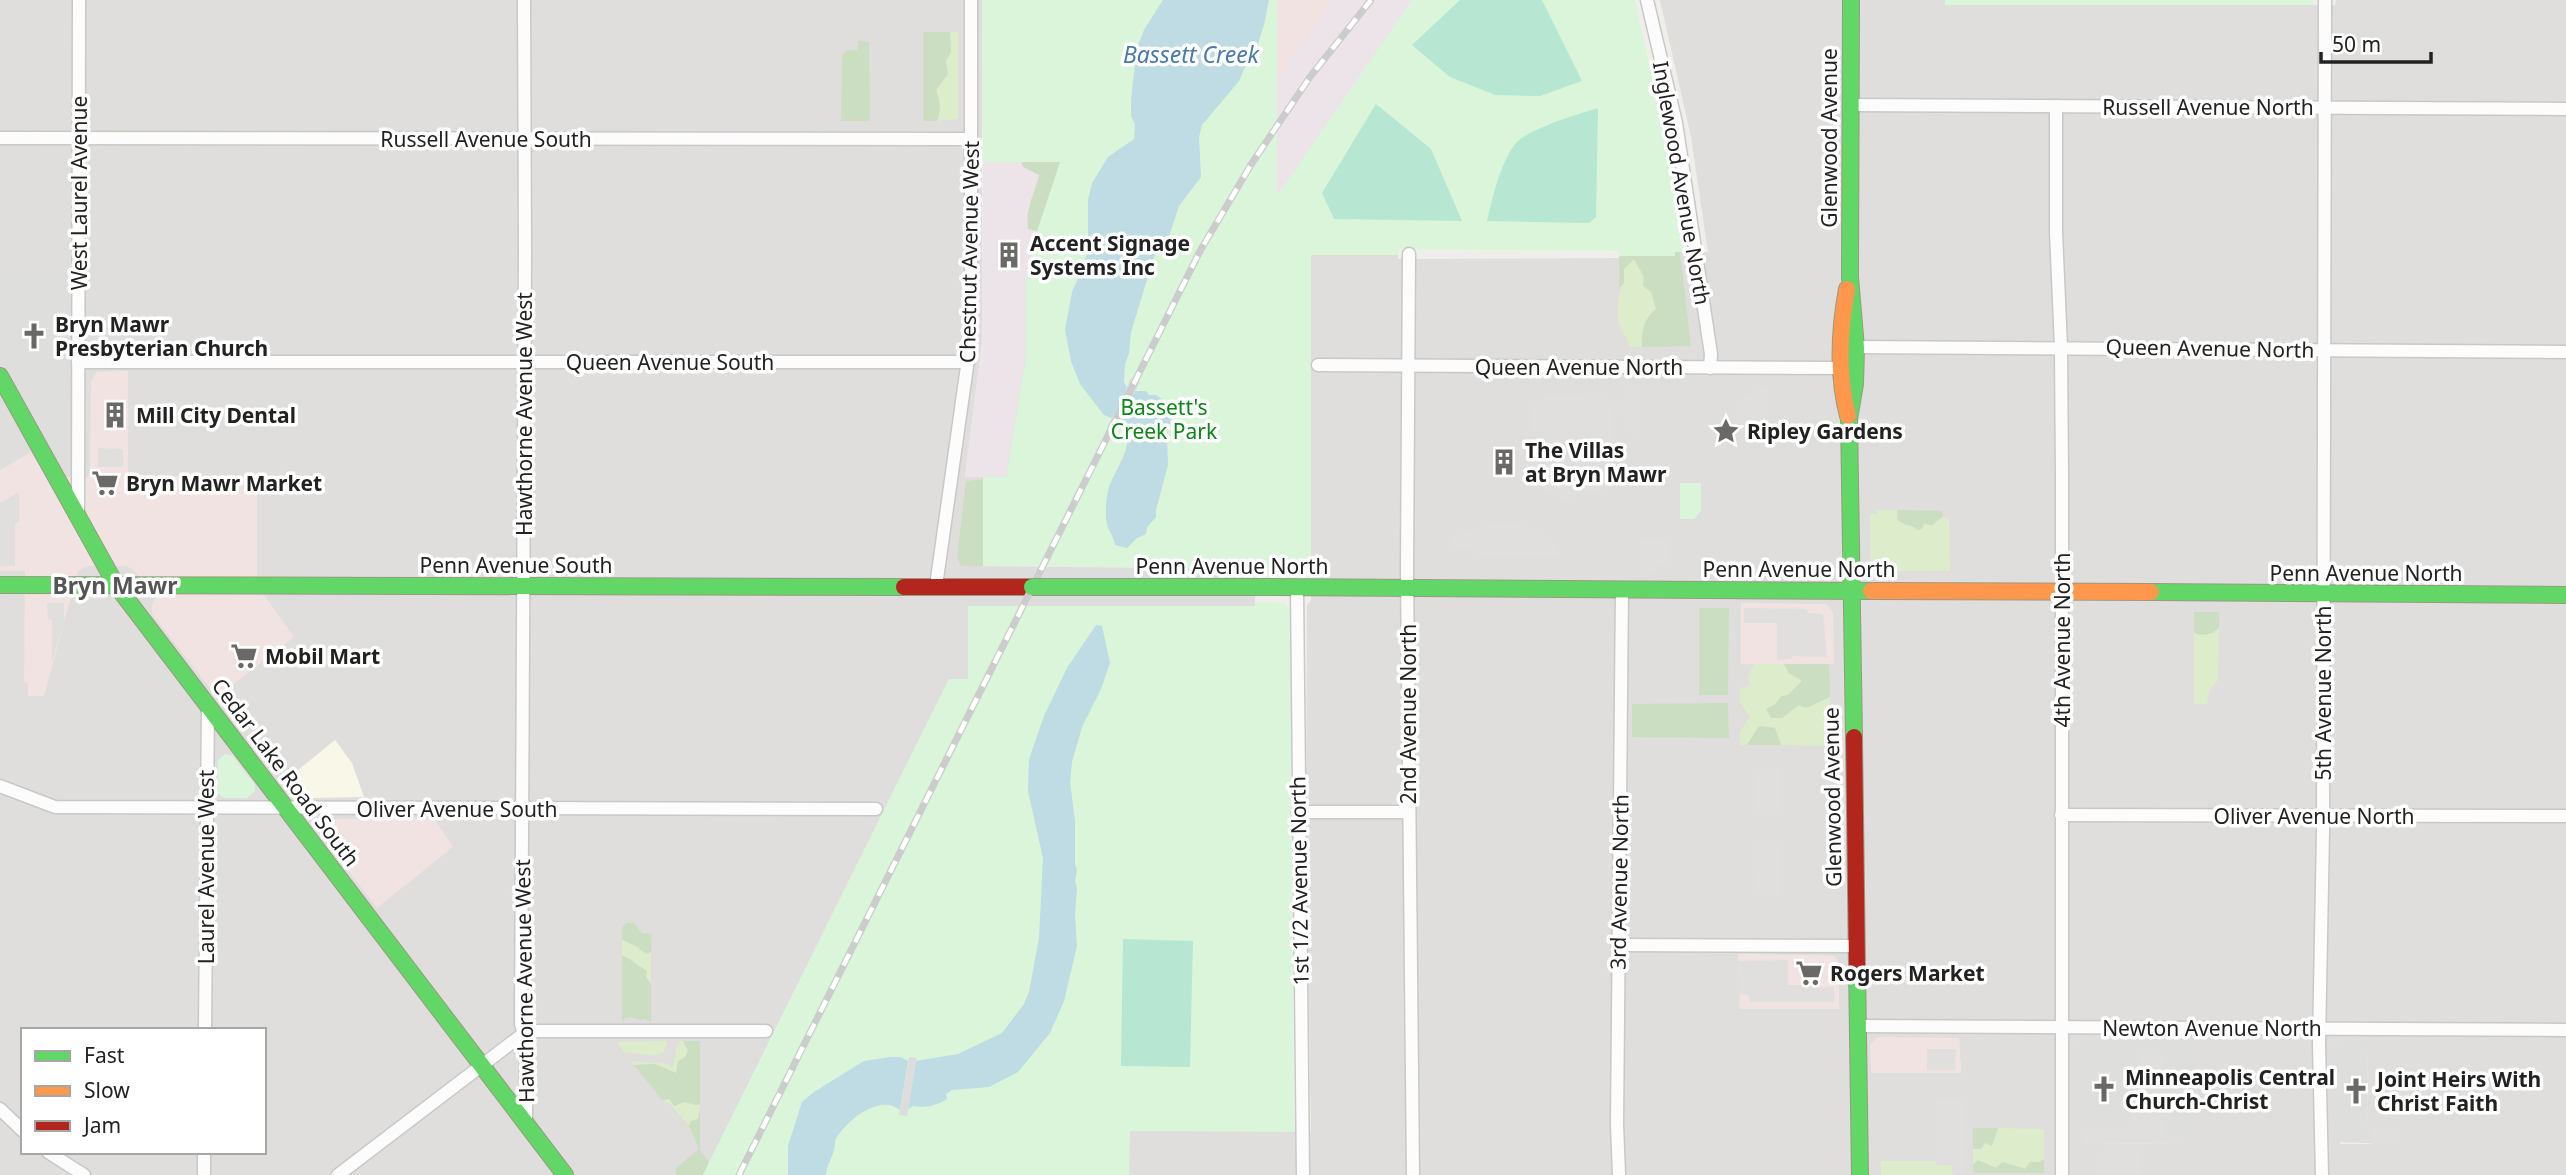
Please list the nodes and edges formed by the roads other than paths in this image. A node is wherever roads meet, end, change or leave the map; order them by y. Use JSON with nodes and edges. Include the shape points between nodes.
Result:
{"nodes":[{"id":1,"x":79,"y":0,"type":"edge"},
{"id":2,"x":524,"y":0,"type":"edge"},
{"id":3,"x":971,"y":0,"type":"edge"},
{"id":4,"x":1647,"y":0,"type":"edge"},
{"id":5,"x":1851,"y":0,"type":"edge"},
{"id":6,"x":2325,"y":0,"type":"edge"},
{"id":7,"x":1850,"y":105,"type":"junction"},
{"id":8,"x":2056,"y":106,"type":"junction"},
{"id":9,"x":2325,"y":107,"type":"junction"},
{"id":10,"x":2566,"y":109,"type":"edge"},
{"id":11,"x":0,"y":138,"type":"edge"},
{"id":12,"x":79,"y":138,"type":"junction"},
{"id":13,"x":525,"y":139,"type":"junction"},
{"id":14,"x":971,"y":139,"type":"junction"},
{"id":15,"x":1409,"y":254,"type":"dead end"},
{"id":16,"x":1850,"y":277,"type":"junction"},
{"id":17,"x":2061,"y":346,"type":"junction"},
{"id":18,"x":1854,"y":347,"type":"junction"},
{"id":19,"x":2325,"y":350,"type":"junction"},
{"id":20,"x":2566,"y":352,"type":"edge"},
{"id":21,"x":78,"y":362,"type":"junction"},
{"id":22,"x":524,"y":362,"type":"junction"},
{"id":23,"x":968,"y":362,"type":"junction"},
{"id":24,"x":1318,"y":365,"type":"dead end"},
{"id":25,"x":1408,"y":366,"type":"junction"},
{"id":26,"x":1710,"y":368,"type":"junction"},
{"id":27,"x":1841,"y":368,"type":"junction"},
{"id":28,"x":0,"y":376,"type":"edge"},
{"id":29,"x":1849,"y":419,"type":"junction"},
{"id":30,"x":78,"y":513,"type":"junction"},
{"id":31,"x":0,"y":585,"type":"edge"},
{"id":32,"x":116,"y":585,"type":"junction"},
{"id":33,"x":523,"y":586,"type":"junction"},
{"id":34,"x":936,"y":586,"type":"junction"},
{"id":35,"x":1032,"y":587,"type":"joint"},
{"id":36,"x":1297,"y":588,"type":"junction"},
{"id":37,"x":1408,"y":588,"type":"junction"},
{"id":38,"x":1622,"y":589,"type":"junction"},
{"id":39,"x":1850,"y":590,"type":"junction"},
{"id":40,"x":2062,"y":592,"type":"junction"},
{"id":41,"x":2323,"y":595,"type":"junction"},
{"id":42,"x":2566,"y":595,"type":"edge"},
{"id":43,"x":208,"y":705,"type":"junction"},
{"id":44,"x":0,"y":786,"type":"edge"},
{"id":45,"x":207,"y":808,"type":"junction"},
{"id":46,"x":521,"y":808,"type":"junction"},
{"id":47,"x":288,"y":809,"type":"junction"},
{"id":48,"x":876,"y":809,"type":"dead end"},
{"id":49,"x":1298,"y":812,"type":"junction"},
{"id":50,"x":1409,"y":812,"type":"junction"},
{"id":51,"x":2062,"y":815,"type":"junction"},
{"id":52,"x":2323,"y":816,"type":"junction"},
{"id":53,"x":2566,"y":816,"type":"edge"},
{"id":54,"x":1618,"y":945,"type":"junction"},
{"id":55,"x":1855,"y":946,"type":"junction"},
{"id":56,"x":1857,"y":1026,"type":"junction"},
{"id":57,"x":2062,"y":1027,"type":"junction"},
{"id":58,"x":205,"y":1028,"type":"edge"},
{"id":59,"x":2319,"y":1029,"type":"junction"},
{"id":60,"x":2566,"y":1030,"type":"edge"},
{"id":61,"x":766,"y":1031,"type":"dead end"},
{"id":62,"x":523,"y":1034,"type":"junction"},
{"id":63,"x":482,"y":1065,"type":"junction"},
{"id":64,"x":0,"y":1110,"type":"edge"},
{"id":65,"x":526,"y":1121,"type":"junction"},
{"id":66,"x":21,"y":1129,"type":"edge"},
{"id":67,"x":51,"y":1154,"type":"edge"},
{"id":68,"x":204,"y":1154,"type":"edge"},
{"id":69,"x":84,"y":1175,"type":"edge"},
{"id":70,"x":204,"y":1175,"type":"edge"},
{"id":71,"x":338,"y":1175,"type":"edge"},
{"id":72,"x":565,"y":1175,"type":"edge"},
{"id":73,"x":1303,"y":1175,"type":"edge"},
{"id":74,"x":1413,"y":1175,"type":"edge"},
{"id":75,"x":1619,"y":1175,"type":"edge"},
{"id":76,"x":1860,"y":1175,"type":"edge"},
{"id":77,"x":2062,"y":1175,"type":"edge"},
{"id":78,"x":2322,"y":1175,"type":"edge"}],
"edges":[{"from":1,"to":12,"type":"street","name":"West Laurel Avenue"},
{"from":2,"to":13,"type":"street","name":"Hawthorne Avenue West"},
{"from":3,"to":14,"type":"street","name":"Chestnut Avenue West"},
{"from":4,"to":26,"type":"street","name":"Inglewood Avenue North","via":[[1676,123]]},
{"from":5,"to":7,"type":"main road","name":"Glenwood Avenue"},
{"from":6,"to":9,"type":"street","name":"5th Avenue North"},
{"from":7,"to":8,"type":"street","name":"Russell Avenue North"},
{"from":7,"to":16,"type":"main road","name":"Glenwood Avenue"},
{"from":8,"to":9,"type":"street","name":"Russell Avenue North"},
{"from":8,"to":17,"type":"street","name":"4th Avenue North"},
{"from":9,"to":10,"type":"street","name":"Russell Avenue North"},
{"from":9,"to":19,"type":"street","name":"5th Avenue North"},
{"from":11,"to":12,"type":"street","name":"Russell Avenue South"},
{"from":12,"to":13,"type":"street","name":"Russell Avenue South"},
{"from":12,"to":21,"type":"street","name":"West Laurel Avenue"},
{"from":13,"to":14,"type":"street","name":"Russell Avenue South"},
{"from":13,"to":22,"type":"street","name":"Hawthorne Avenue West"},
{"from":14,"to":23,"type":"street","name":"Chestnut Avenue West"},
{"from":15,"to":25,"type":"street","name":"2nd Avenue North"},
{"from":16,"to":18,"type":"main road","name":"Glenwood Avenue"},
{"from":16,"to":27,"type":"main road","name":"Glenwood Avenue","via":[[1841,329]]},
{"from":17,"to":18,"type":"street","name":"Queen Avenue North"},
{"from":17,"to":19,"type":"street","name":"Queen Avenue North"},
{"from":17,"to":40,"type":"street","name":"4th Avenue North"},
{"from":18,"to":29,"type":"main road","name":"Glenwood Avenue","via":[[1855,395]]},
{"from":19,"to":20,"type":"street","name":"Queen Avenue North"},
{"from":19,"to":41,"type":"street","name":"5th Avenue North"},
{"from":21,"to":22,"type":"street","name":"Queen Avenue South"},
{"from":21,"to":30,"type":"street","name":"West Laurel Avenue"},
{"from":22,"to":23,"type":"street","name":"Queen Avenue South"},
{"from":22,"to":33,"type":"street","name":"Hawthorne Avenue West"},
{"from":23,"to":34,"type":"street","name":"Chestnut Avenue West"},
{"from":24,"to":25,"type":"street","name":"Queen Avenue North"},
{"from":25,"to":26,"type":"street","name":"Queen Avenue North"},
{"from":25,"to":37,"type":"street","name":"2nd Avenue North"},
{"from":26,"to":27,"type":"street","name":"Queen Avenue North"},
{"from":27,"to":29,"type":"main road","name":"Glenwood Avenue","via":[[1842,397]]},
{"from":28,"to":30,"type":"main road","name":"Cedar Lake Road South"},
{"from":29,"to":39,"type":"main road","name":"Glenwood Avenue"},
{"from":30,"to":32,"type":"main road","name":"Cedar Lake Road South"},
{"from":31,"to":32,"type":"main road","name":"Penn Avenue South"},
{"from":32,"to":33,"type":"main road","name":"Penn Avenue South"},
{"from":32,"to":43,"type":"main road","name":"Cedar Lake Road South"},
{"from":33,"to":34,"type":"main road","name":"Penn Avenue South"},
{"from":33,"to":46,"type":"street","name":"Hawthorne Avenue West"},
{"from":34,"to":35,"type":"main road","name":"Penn Avenue South"},
{"from":35,"to":36,"type":"main road","name":"Penn Avenue North","bridge":true},
{"from":36,"to":37,"type":"main road","name":"Penn Avenue North"},
{"from":36,"to":49,"type":"street","name":"1st 1/2 Avenue North"},
{"from":37,"to":38,"type":"main road","name":"Penn Avenue North"},
{"from":37,"to":50,"type":"street","name":"2nd Avenue North"},
{"from":38,"to":39,"type":"main road","name":"Penn Avenue North"},
{"from":38,"to":54,"type":"street","name":"3rd Avenue North"},
{"from":39,"to":40,"type":"main road","name":"Penn Avenue North"},
{"from":39,"to":55,"type":"main road","name":"Glenwood Avenue"},
{"from":40,"to":41,"type":"main road","name":"Penn Avenue North"},
{"from":40,"to":51,"type":"street","name":"4th Avenue North"},
{"from":41,"to":42,"type":"main road","name":"Penn Avenue North"},
{"from":41,"to":52,"type":"street","name":"5th Avenue North"},
{"from":43,"to":45,"type":"street","name":"Laurel Avenue West"},
{"from":43,"to":47,"type":"main road","name":"Cedar Lake Road South"},
{"from":44,"to":45,"type":"street","name":"Oliver Avenue South","via":[[55,807]]},
{"from":45,"to":47,"type":"street","name":"Oliver Avenue South"},
{"from":45,"to":58,"type":"street","name":"Laurel Avenue West"},
{"from":46,"to":47,"type":"street","name":"Oliver Avenue South"},
{"from":46,"to":48,"type":"street","name":"Oliver Avenue South"},
{"from":46,"to":62,"type":"street","name":"Hawthorne Avenue West"},
{"from":47,"to":63,"type":"main road","name":"Cedar Lake Road South"},
{"from":49,"to":50,"type":"street"},
{"from":49,"to":73,"type":"street","name":"1st 1/2 Avenue North"},
{"from":50,"to":74,"type":"street","name":"2nd Avenue North"},
{"from":51,"to":52,"type":"street","name":"Oliver Avenue North"},
{"from":51,"to":57,"type":"street","name":"4th Avenue North"},
{"from":52,"to":53,"type":"street","name":"Oliver Avenue North"},
{"from":52,"to":59,"type":"street","name":"5th Avenue North"},
{"from":54,"to":55,"type":"street"},
{"from":54,"to":75,"type":"street","name":"3rd Avenue North"},
{"from":55,"to":56,"type":"main road","name":"Glenwood Avenue"},
{"from":56,"to":57,"type":"street","name":"Newton Avenue North"},
{"from":56,"to":76,"type":"main road","name":"Glenwood Avenue"},
{"from":57,"to":59,"type":"street","name":"Newton Avenue North"},
{"from":57,"to":77,"type":"street","name":"4th Avenue North"},
{"from":59,"to":60,"type":"street","name":"Newton Avenue North"},
{"from":59,"to":78,"type":"street","name":"5th Avenue North"},
{"from":61,"to":62,"type":"street"},
{"from":62,"to":63,"type":"street"},
{"from":62,"to":65,"type":"street","name":"Hawthorne Avenue West"},
{"from":63,"to":65,"type":"main road","name":"Cedar Lake Road South"},
{"from":63,"to":71,"type":"street"},
{"from":64,"to":66,"type":"street"},
{"from":65,"to":72,"type":"main road","name":"Cedar Lake Road South"},
{"from":67,"to":69,"type":"street"},
{"from":68,"to":70,"type":"street"}]}
